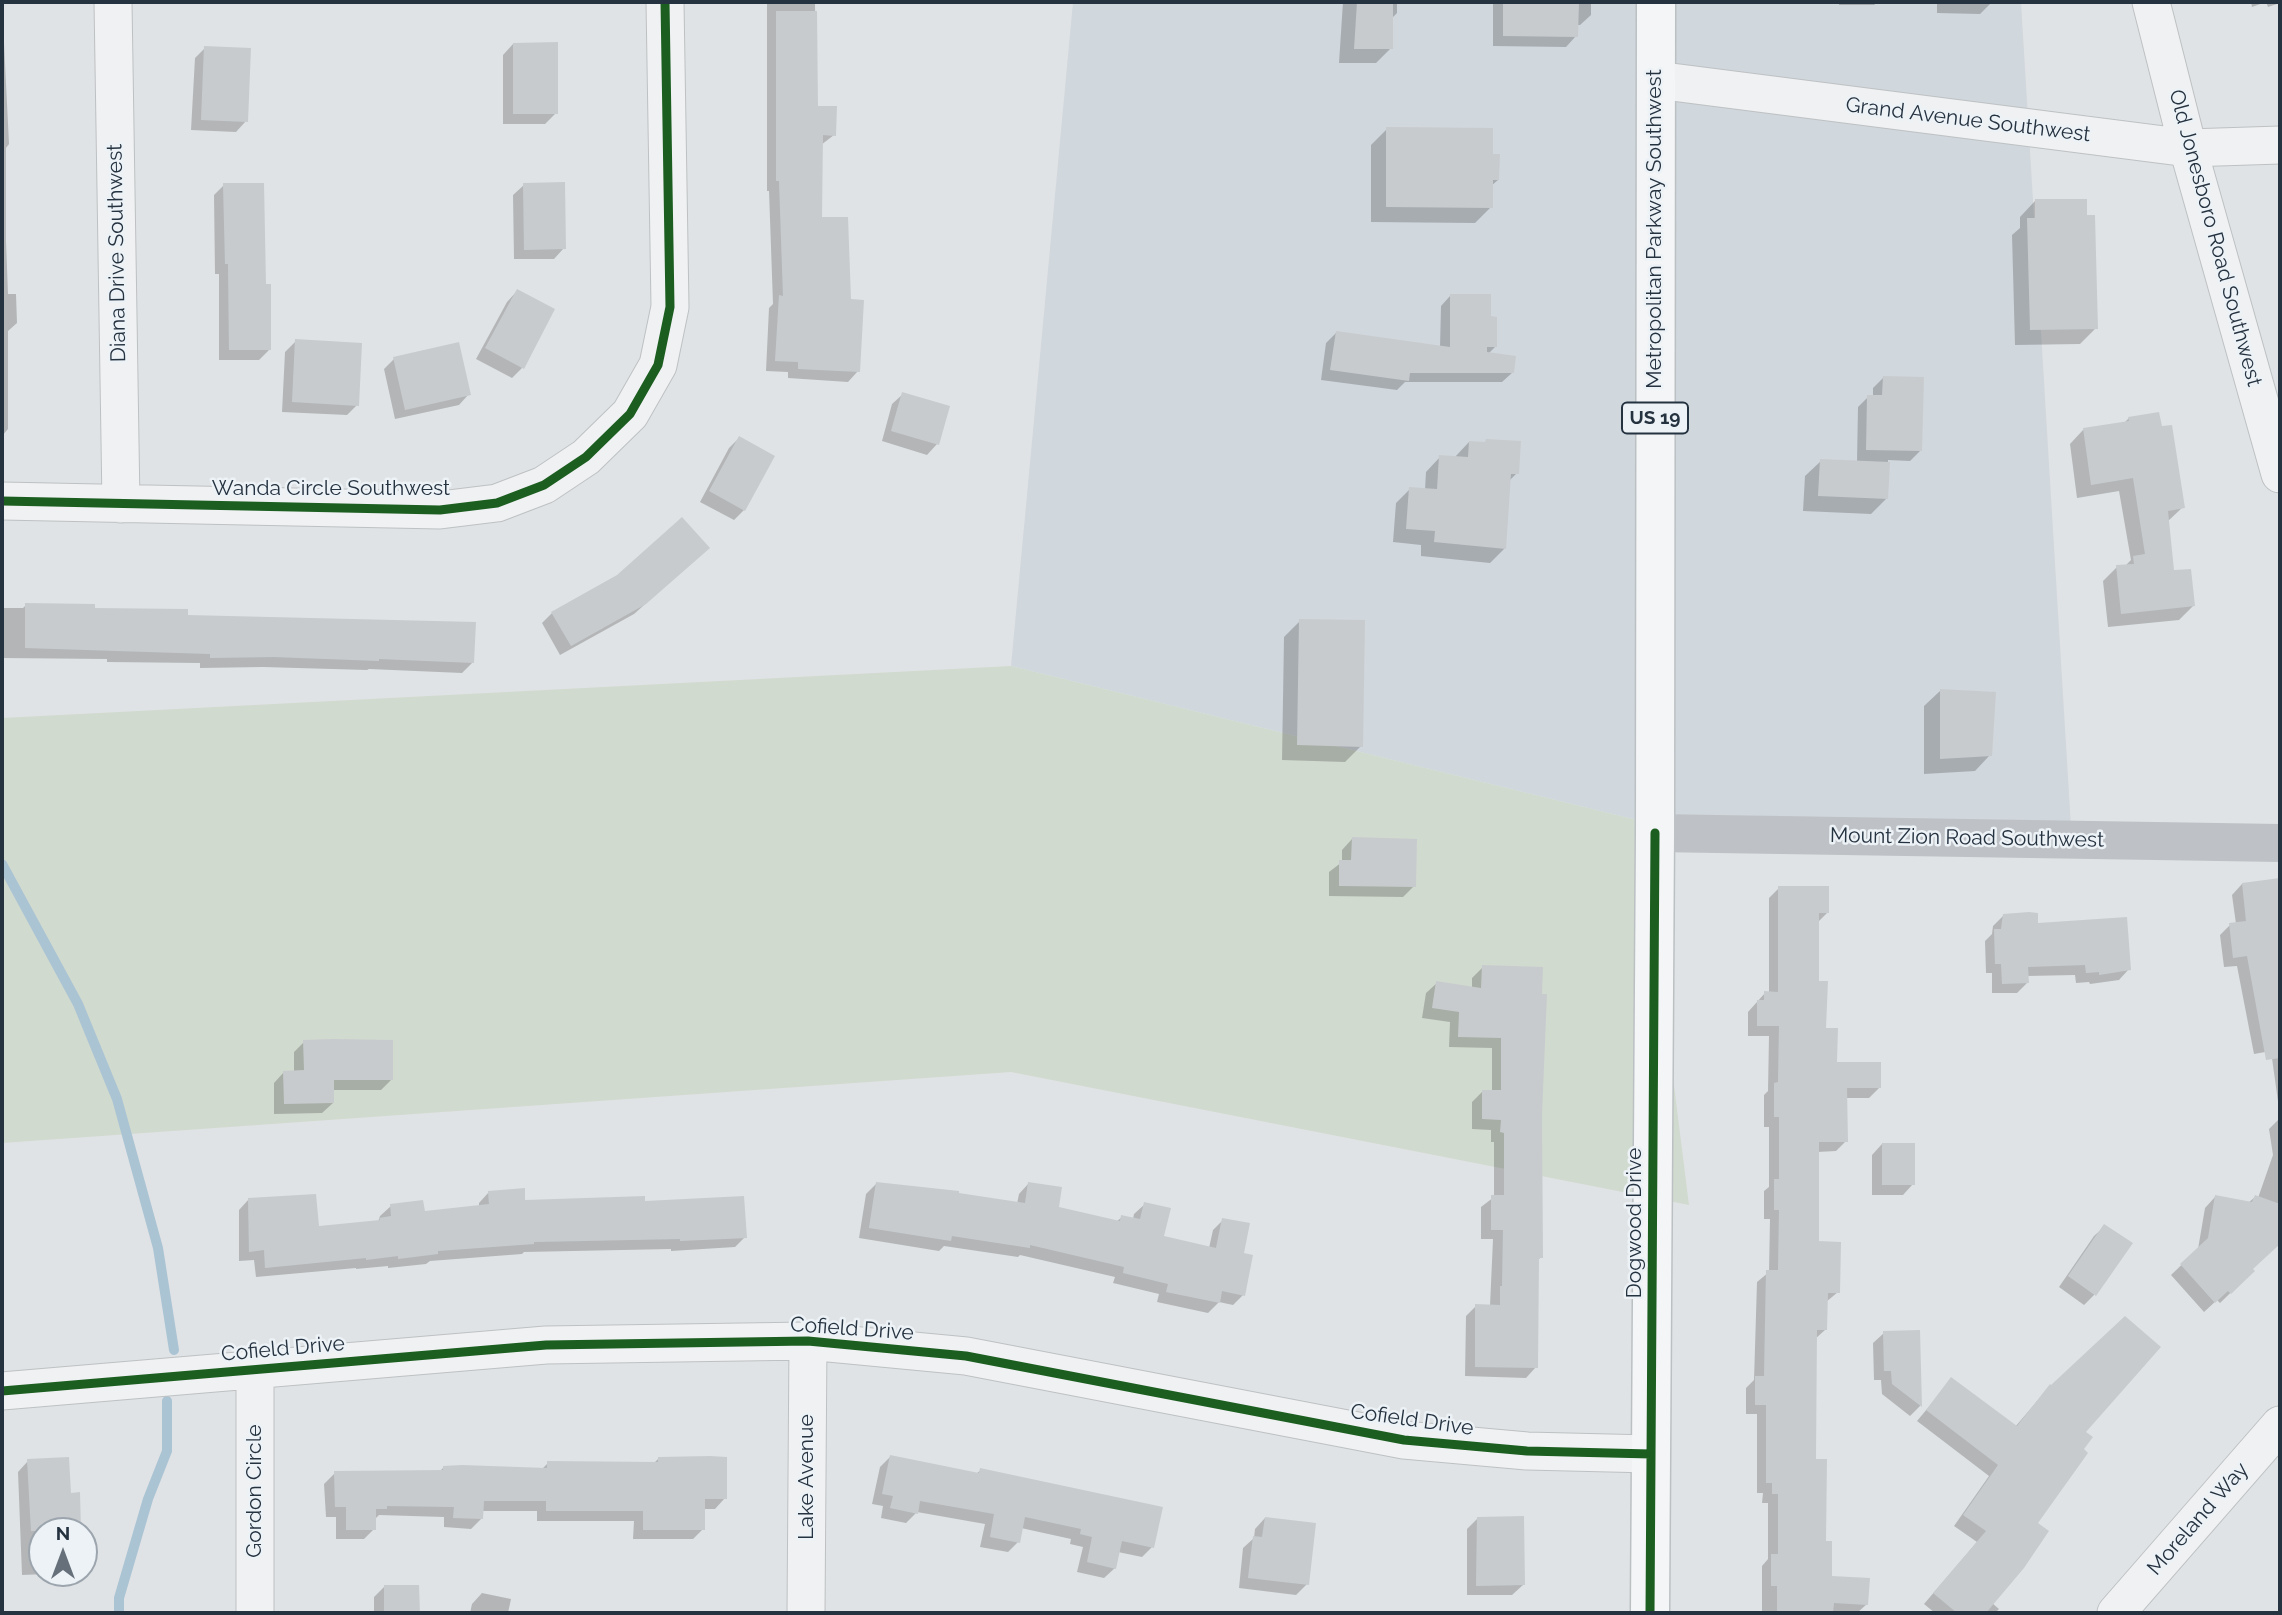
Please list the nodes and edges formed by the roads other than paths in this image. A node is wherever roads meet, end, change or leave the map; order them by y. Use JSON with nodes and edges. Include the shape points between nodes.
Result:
{"nodes":[{"id":1,"x":113,"y":2,"type":"edge"},
{"id":2,"x":665,"y":2,"type":"edge"},
{"id":3,"x":1656,"y":2,"type":"edge"},
{"id":4,"x":2151,"y":2,"type":"edge"},
{"id":5,"x":1656,"y":80,"type":"junction"},
{"id":6,"x":2280,"y":145,"type":"edge"},
{"id":7,"x":2188,"y":148,"type":"junction"},
{"id":8,"x":2280,"y":474,"type":"edge"},
{"id":9,"x":2,"y":501,"type":"edge"},
{"id":10,"x":121,"y":504,"type":"junction"},
{"id":11,"x":1655,"y":833,"type":"junction"},
{"id":12,"x":2280,"y":843,"type":"edge"},
{"id":13,"x":808,"y":1341,"type":"junction"},
{"id":14,"x":255,"y":1369,"type":"junction"},
{"id":15,"x":2,"y":1391,"type":"edge"},
{"id":16,"x":2280,"y":1425,"type":"edge"},
{"id":17,"x":1651,"y":1454,"type":"junction"},
{"id":18,"x":255,"y":1613,"type":"edge"},
{"id":19,"x":806,"y":1613,"type":"edge"},
{"id":20,"x":1650,"y":1613,"type":"edge"},
{"id":21,"x":2116,"y":1613,"type":"edge"}],
"edges":[{"from":1,"to":10,"type":"street","name":"Diana Drive Southwest"},
{"from":2,"to":10,"type":"street","name":"Wanda Circle Southwest","via":[[670,307],[658,365],[630,414],[586,457],[544,485],[497,503],[440,510]]},
{"from":3,"to":5,"type":"main road","name":"Metropolitan Parkway Southwest","number":"US 19"},
{"from":4,"to":7,"type":"street","name":"Old Jonesboro Road Southwest"},
{"from":5,"to":7,"type":"street","name":"Grand Avenue Southwest"},
{"from":5,"to":11,"type":"main road","name":"Metropolitan Parkway Southwest","number":"US 19"},
{"from":6,"to":7,"type":"street","name":"Grand Avenue Southwest"},
{"from":7,"to":8,"type":"street","name":"Old Jonesboro Road Southwest"},
{"from":9,"to":10,"type":"street","name":"Wanda Circle Southwest"},
{"from":11,"to":12,"type":"street","name":"Mount Zion Road Southwest"},
{"from":11,"to":17,"type":"main road","name":"Dogwood Drive","number":"US 19"},
{"from":13,"to":14,"type":"street","name":"Cofield Drive","via":[[546,1345]]},
{"from":13,"to":17,"type":"street","name":"Cofield Drive","via":[[966,1356],[1404,1440],[1527,1451]]},
{"from":13,"to":19,"type":"street","name":"Lake Avenue"},
{"from":14,"to":15,"type":"street","name":"Cofield Drive"},
{"from":14,"to":18,"type":"street","name":"Gordon Circle"},
{"from":16,"to":21,"type":"street","name":"Moreland Way"},
{"from":17,"to":20,"type":"main road","name":"Dogwood Drive","number":"US 19"}]}
